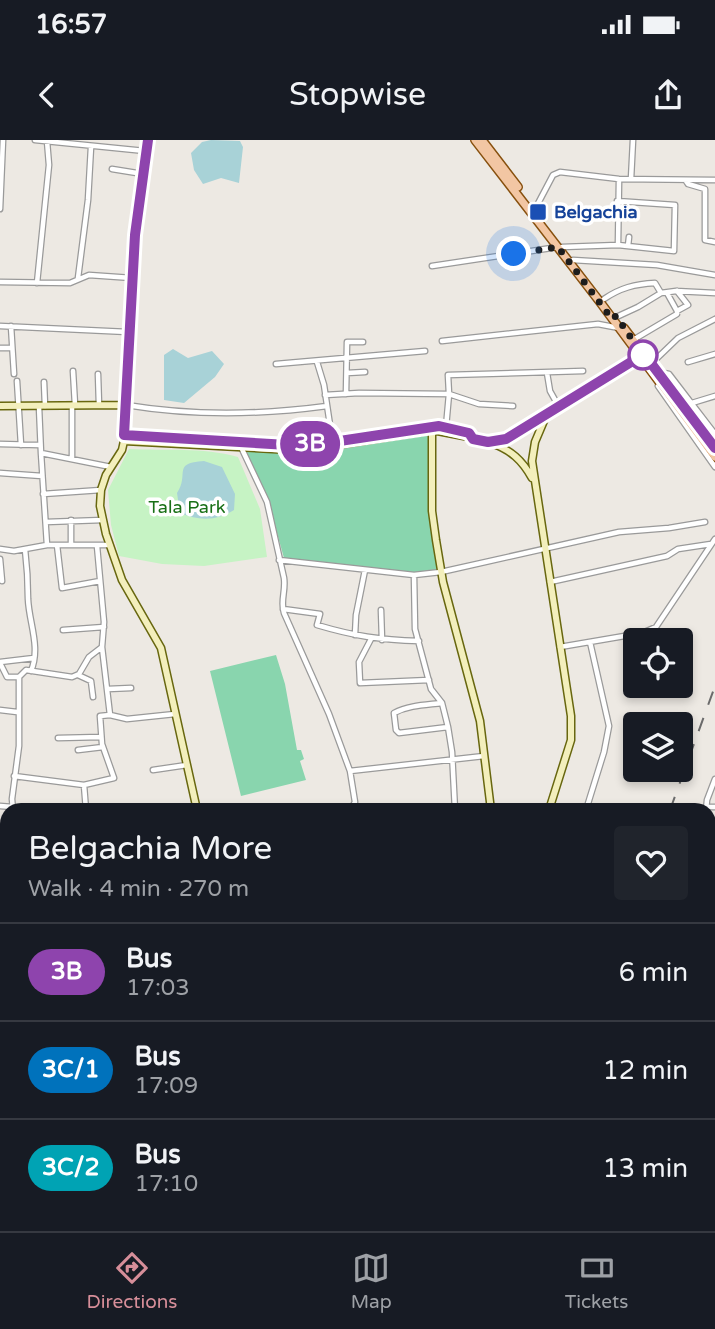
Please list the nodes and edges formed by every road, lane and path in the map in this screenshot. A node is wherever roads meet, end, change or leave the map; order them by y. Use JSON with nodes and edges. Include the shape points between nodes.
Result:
{"nodes":[{"id":1,"x":4,"y":140,"type":"edge"},
{"id":2,"x":35,"y":140,"type":"edge"},
{"id":3,"x":148,"y":140,"type":"edge"},
{"id":4,"x":475,"y":140,"type":"edge"},
{"id":5,"x":482,"y":140,"type":"edge"},
{"id":6,"x":633,"y":140,"type":"edge"},
{"id":7,"x":47,"y":141,"type":"edge"},
{"id":8,"x":91,"y":147,"type":"junction"},
{"id":9,"x":145,"y":151,"type":"junction"},
{"id":10,"x":112,"y":169,"type":"dead end"},
{"id":11,"x":143,"y":174,"type":"junction"},
{"id":12,"x":619,"y":179,"type":"junction"},
{"id":13,"x":631,"y":179,"type":"junction"},
{"id":14,"x":685,"y":180,"type":"junction"},
{"id":15,"x":715,"y":180,"type":"edge"},
{"id":16,"x":617,"y":201,"type":"junction"},
{"id":17,"x":0,"y":209,"type":"edge"},
{"id":18,"x":534,"y":212,"type":"junction"},
{"id":19,"x":629,"y":237,"type":"dead end"},
{"id":20,"x":715,"y":242,"type":"edge"},
{"id":21,"x":618,"y":245,"type":"junction"},
{"id":22,"x":628,"y":246,"type":"junction"},
{"id":23,"x":560,"y":247,"type":"junction"},
{"id":24,"x":573,"y":260,"type":"junction"},
{"id":25,"x":432,"y":266,"type":"dead end"},
{"id":26,"x":715,"y":275,"type":"edge"},
{"id":27,"x":132,"y":278,"type":"junction"},
{"id":28,"x":78,"y":279,"type":"junction"},
{"id":29,"x":0,"y":282,"type":"edge"},
{"id":30,"x":37,"y":284,"type":"junction"},
{"id":31,"x":676,"y":291,"type":"junction"},
{"id":32,"x":664,"y":293,"type":"junction"},
{"id":33,"x":715,"y":293,"type":"edge"},
{"id":34,"x":604,"y":299,"type":"junction"},
{"id":35,"x":677,"y":311,"type":"junction"},
{"id":36,"x":614,"y":318,"type":"junction"},
{"id":37,"x":715,"y":319,"type":"edge"},
{"id":38,"x":0,"y":326,"type":"edge"},
{"id":39,"x":11,"y":326,"type":"junction"},
{"id":40,"x":621,"y":327,"type":"junction"},
{"id":41,"x":128,"y":332,"type":"junction"},
{"id":42,"x":633,"y":340,"type":"junction"},
{"id":43,"x":442,"y":341,"type":"dead end"},
{"id":44,"x":363,"y":342,"type":"dead end"},
{"id":45,"x":0,"y":348,"type":"edge"},
{"id":46,"x":11,"y":348,"type":"junction"},
{"id":47,"x":425,"y":351,"type":"dead end"},
{"id":48,"x":715,"y":354,"type":"edge"},
{"id":49,"x":642,"y":355,"type":"junction"},
{"id":50,"x":347,"y":359,"type":"junction"},
{"id":51,"x":317,"y":362,"type":"junction"},
{"id":52,"x":688,"y":362,"type":"dead end"},
{"id":53,"x":276,"y":364,"type":"dead end"},
{"id":54,"x":650,"y":365,"type":"junction"},
{"id":55,"x":583,"y":371,"type":"dead end"},
{"id":56,"x":73,"y":372,"type":"dead end"},
{"id":57,"x":365,"y":372,"type":"dead end"},
{"id":58,"x":658,"y":372,"type":"junction"},
{"id":59,"x":347,"y":373,"type":"junction"},
{"id":60,"x":547,"y":373,"type":"junction"},
{"id":61,"x":14,"y":374,"type":"dead end"},
{"id":62,"x":98,"y":374,"type":"dead end"},
{"id":63,"x":17,"y":381,"type":"dead end"},
{"id":64,"x":44,"y":382,"type":"dead end"},
{"id":65,"x":666,"y":386,"type":"junction"},
{"id":66,"x":346,"y":394,"type":"junction"},
{"id":67,"x":449,"y":394,"type":"junction"},
{"id":68,"x":326,"y":395,"type":"junction"},
{"id":69,"x":715,"y":396,"type":"edge"},
{"id":70,"x":692,"y":403,"type":"junction"},
{"id":71,"x":73,"y":405,"type":"junction"},
{"id":72,"x":99,"y":405,"type":"junction"},
{"id":73,"x":125,"y":405,"type":"junction"},
{"id":74,"x":0,"y":406,"type":"edge"},
{"id":75,"x":18,"y":406,"type":"junction"},
{"id":76,"x":42,"y":406,"type":"junction"},
{"id":77,"x":513,"y":406,"type":"dead end"},
{"id":78,"x":327,"y":407,"type":"junction"},
{"id":79,"x":559,"y":407,"type":"junction"},
{"id":80,"x":545,"y":416,"type":"junction"},
{"id":81,"x":446,"y":429,"type":"junction"},
{"id":82,"x":432,"y":430,"type":"junction"},
{"id":83,"x":715,"y":434,"type":"edge"},
{"id":84,"x":124,"y":438,"type":"junction"},
{"id":85,"x":488,"y":442,"type":"junction"},
{"id":86,"x":0,"y":444,"type":"edge"},
{"id":87,"x":333,"y":444,"type":"junction"},
{"id":88,"x":20,"y":445,"type":"junction"},
{"id":89,"x":39,"y":445,"type":"junction"},
{"id":90,"x":241,"y":445,"type":"junction"},
{"id":91,"x":715,"y":448,"type":"edge"},
{"id":92,"x":41,"y":453,"type":"junction"},
{"id":93,"x":72,"y":459,"type":"junction"},
{"id":94,"x":714,"y":462,"type":"edge"},
{"id":95,"x":111,"y":467,"type":"junction"},
{"id":96,"x":0,"y":472,"type":"edge"},
{"id":97,"x":42,"y":476,"type":"junction"},
{"id":98,"x":535,"y":482,"type":"junction"},
{"id":99,"x":101,"y":490,"type":"junction"},
{"id":100,"x":43,"y":494,"type":"junction"},
{"id":101,"x":71,"y":520,"type":"junction"},
{"id":102,"x":103,"y":520,"type":"junction"},
{"id":103,"x":46,"y":522,"type":"junction"},
{"id":104,"x":705,"y":522,"type":"dead end"},
{"id":105,"x":713,"y":542,"type":"edge"},
{"id":106,"x":47,"y":545,"type":"junction"},
{"id":107,"x":57,"y":545,"type":"junction"},
{"id":108,"x":72,"y":545,"type":"junction"},
{"id":109,"x":109,"y":545,"type":"junction"},
{"id":110,"x":97,"y":546,"type":"junction"},
{"id":111,"x":0,"y":549,"type":"edge"},
{"id":112,"x":25,"y":549,"type":"junction"},
{"id":113,"x":545,"y":550,"type":"junction"},
{"id":114,"x":0,"y":559,"type":"edge"},
{"id":115,"x":279,"y":560,"type":"junction"},
{"id":116,"x":365,"y":570,"type":"junction"},
{"id":117,"x":441,"y":572,"type":"junction"},
{"id":118,"x":414,"y":575,"type":"junction"},
{"id":119,"x":2,"y":581,"type":"dead end"},
{"id":120,"x":100,"y":581,"type":"junction"},
{"id":121,"x":550,"y":582,"type":"junction"},
{"id":122,"x":283,"y":609,"type":"junction"},
{"id":123,"x":381,"y":610,"type":"dead end"},
{"id":124,"x":104,"y":627,"type":"junction"},
{"id":125,"x":63,"y":630,"type":"dead end"},
{"id":126,"x":355,"y":635,"type":"junction"},
{"id":127,"x":371,"y":639,"type":"junction"},
{"id":128,"x":382,"y":640,"type":"junction"},
{"id":129,"x":419,"y":640,"type":"junction"},
{"id":130,"x":590,"y":642,"type":"junction"},
{"id":131,"x":102,"y":647,"type":"junction"},
{"id":132,"x":560,"y":647,"type":"junction"},
{"id":133,"x":34,"y":658,"type":"junction"},
{"id":134,"x":0,"y":662,"type":"edge"},
{"id":135,"x":31,"y":671,"type":"junction"},
{"id":136,"x":77,"y":675,"type":"junction"},
{"id":137,"x":19,"y":677,"type":"junction"},
{"id":138,"x":429,"y":680,"type":"junction"},
{"id":139,"x":131,"y":688,"type":"dead end"},
{"id":140,"x":108,"y":690,"type":"junction"},
{"id":141,"x":93,"y":697,"type":"dead end"},
{"id":142,"x":442,"y":703,"type":"junction"},
{"id":143,"x":0,"y":710,"type":"edge"},
{"id":144,"x":17,"y":712,"type":"junction"},
{"id":145,"x":176,"y":713,"type":"junction"},
{"id":146,"x":110,"y":715,"type":"junction"},
{"id":147,"x":449,"y":727,"type":"junction"},
{"id":148,"x":101,"y":737,"type":"junction"},
{"id":149,"x":58,"y":738,"type":"dead end"},
{"id":150,"x":103,"y":747,"type":"junction"},
{"id":151,"x":78,"y":750,"type":"dead end"},
{"id":152,"x":484,"y":756,"type":"junction"},
{"id":153,"x":453,"y":759,"type":"junction"},
{"id":154,"x":187,"y":765,"type":"junction"},
{"id":155,"x":153,"y":770,"type":"dead end"},
{"id":156,"x":350,"y":771,"type":"junction"},
{"id":157,"x":14,"y":776,"type":"junction"},
{"id":158,"x":715,"y":779,"type":"edge"},
{"id":159,"x":84,"y":785,"type":"junction"},
{"id":160,"x":13,"y":803,"type":"edge"},
{"id":161,"x":85,"y":803,"type":"edge"},
{"id":162,"x":195,"y":803,"type":"edge"},
{"id":163,"x":354,"y":803,"type":"edge"},
{"id":164,"x":455,"y":803,"type":"edge"},
{"id":165,"x":490,"y":803,"type":"edge"},
{"id":166,"x":551,"y":803,"type":"edge"},
{"id":167,"x":588,"y":803,"type":"edge"},
{"id":168,"x":708,"y":803,"type":"edge"}],
"edges":[{"from":1,"to":17,"type":"street"},
{"from":2,"to":7,"type":"street"},
{"from":3,"to":9,"type":"street"},
{"from":4,"to":18,"type":"main road"},
{"from":5,"to":18,"type":"main road"},
{"from":6,"to":13,"type":"street"},
{"from":7,"to":8,"type":"street"},
{"from":7,"to":30,"type":"street","via":[[49,165]]},
{"from":8,"to":9,"type":"street"},
{"from":8,"to":28,"type":"street"},
{"from":9,"to":11,"type":"street"},
{"from":10,"to":11,"type":"street"},
{"from":11,"to":27,"type":"street"},
{"from":12,"to":13,"type":"street"},
{"from":12,"to":16,"type":"street"},
{"from":12,"to":18,"type":"street","via":[[557,172]]},
{"from":13,"to":14,"type":"street"},
{"from":14,"to":15,"type":"street"},
{"from":14,"to":20,"type":"street","via":[[705,189],[705,240]]},
{"from":16,"to":21,"type":"street"},
{"from":16,"to":22,"type":"street","via":[[675,205],[674,251]]},
{"from":18,"to":23,"type":"main road"},
{"from":19,"to":22,"type":"street"},
{"from":21,"to":22,"type":"street"},
{"from":21,"to":23,"type":"street"},
{"from":23,"to":24,"type":"main road"},
{"from":23,"to":25,"type":"street"},
{"from":23,"to":36,"type":"main road"},
{"from":24,"to":26,"type":"street","via":[[657,265]]},
{"from":24,"to":34,"type":"main road"},
{"from":27,"to":28,"type":"street","via":[[89,275]]},
{"from":27,"to":41,"type":"street"},
{"from":28,"to":30,"type":"street"},
{"from":29,"to":30,"type":"street"},
{"from":31,"to":32,"type":"street"},
{"from":31,"to":33,"type":"street"},
{"from":31,"to":35,"type":"street","via":[[688,305]]},
{"from":32,"to":34,"type":"street","via":[[655,283],[639,283]]},
{"from":32,"to":35,"type":"street"},
{"from":32,"to":36,"type":"street"},
{"from":34,"to":36,"type":"main road"},
{"from":35,"to":42,"type":"street"},
{"from":36,"to":40,"type":"main road"},
{"from":37,"to":54,"type":"street","via":[[678,338]]},
{"from":38,"to":39,"type":"street"},
{"from":39,"to":41,"type":"street"},
{"from":39,"to":46,"type":"street"},
{"from":40,"to":42,"type":"main road"},
{"from":40,"to":43,"type":"street","via":[[598,324]]},
{"from":40,"to":49,"type":"main road"},
{"from":41,"to":73,"type":"street"},
{"from":42,"to":49,"type":"main road"},
{"from":44,"to":50,"type":"street","via":[[347,342]]},
{"from":45,"to":46,"type":"street"},
{"from":46,"to":61,"type":"street"},
{"from":47,"to":50,"type":"street"},
{"from":48,"to":52,"type":"street"},
{"from":49,"to":54,"type":"main road"},
{"from":49,"to":79,"type":"street"},
{"from":50,"to":51,"type":"street"},
{"from":50,"to":59,"type":"street"},
{"from":51,"to":53,"type":"street"},
{"from":51,"to":68,"type":"street"},
{"from":54,"to":58,"type":"main road"},
{"from":54,"to":65,"type":"main road"},
{"from":54,"to":94,"type":"street","via":[[653,379]]},
{"from":55,"to":60,"type":"street"},
{"from":56,"to":71,"type":"street"},
{"from":57,"to":59,"type":"street"},
{"from":58,"to":65,"type":"main road"},
{"from":58,"to":70,"type":"street","via":[[669,374]]},
{"from":59,"to":66,"type":"street"},
{"from":60,"to":67,"type":"street","via":[[449,374]]},
{"from":60,"to":79,"type":"street"},
{"from":62,"to":72,"type":"street"},
{"from":63,"to":75,"type":"street"},
{"from":64,"to":76,"type":"street"},
{"from":65,"to":91,"type":"main road"},
{"from":65,"to":94,"type":"main road"},
{"from":66,"to":67,"type":"street"},
{"from":66,"to":68,"type":"street"},
{"from":67,"to":77,"type":"street","via":[[479,404]]},
{"from":67,"to":81,"type":"street"},
{"from":68,"to":78,"type":"street"},
{"from":69,"to":70,"type":"street"},
{"from":70,"to":83,"type":"street"},
{"from":71,"to":72,"type":"street"},
{"from":71,"to":76,"type":"street"},
{"from":71,"to":93,"type":"street"},
{"from":72,"to":73,"type":"street"},
{"from":73,"to":78,"type":"street","via":[[211,414]]},
{"from":73,"to":84,"type":"street"},
{"from":74,"to":75,"type":"street"},
{"from":75,"to":76,"type":"street"},
{"from":75,"to":88,"type":"street"},
{"from":76,"to":89,"type":"street"},
{"from":78,"to":87,"type":"street"},
{"from":79,"to":80,"type":"street"},
{"from":80,"to":85,"type":"street","via":[[506,439]]},
{"from":80,"to":98,"type":"street","via":[[533,451]]},
{"from":81,"to":82,"type":"street"},
{"from":81,"to":85,"type":"street"},
{"from":81,"to":87,"type":"street"},
{"from":82,"to":87,"type":"street"},
{"from":82,"to":117,"type":"street","via":[[432,511]]},
{"from":84,"to":90,"type":"street"},
{"from":84,"to":95,"type":"street"},
{"from":85,"to":98,"type":"street","via":[[522,462]]},
{"from":86,"to":88,"type":"street"},
{"from":87,"to":90,"type":"street","via":[[291,450]]},
{"from":88,"to":89,"type":"street"},
{"from":89,"to":92,"type":"street"},
{"from":90,"to":115,"type":"street","via":[[267,502]]},
{"from":92,"to":93,"type":"street"},
{"from":92,"to":97,"type":"street"},
{"from":93,"to":95,"type":"street"},
{"from":95,"to":99,"type":"street"},
{"from":96,"to":97,"type":"street"},
{"from":97,"to":100,"type":"street"},
{"from":98,"to":113,"type":"street"},
{"from":99,"to":100,"type":"street"},
{"from":99,"to":102,"type":"street"},
{"from":100,"to":103,"type":"street"},
{"from":101,"to":102,"type":"street"},
{"from":101,"to":103,"type":"street"},
{"from":101,"to":108,"type":"street"},
{"from":102,"to":109,"type":"street"},
{"from":103,"to":106,"type":"street"},
{"from":104,"to":113,"type":"street","via":[[619,532]]},
{"from":105,"to":121,"type":"street"},
{"from":105,"to":130,"type":"street","via":[[656,627]]},
{"from":106,"to":107,"type":"street"},
{"from":106,"to":112,"type":"street"},
{"from":107,"to":108,"type":"street"},
{"from":107,"to":120,"type":"street","via":[[62,587]]},
{"from":108,"to":110,"type":"street"},
{"from":109,"to":110,"type":"street"},
{"from":109,"to":145,"type":"street","via":[[122,580],[161,648]]},
{"from":110,"to":120,"type":"street"},
{"from":111,"to":112,"type":"street"},
{"from":112,"to":133,"type":"street"},
{"from":113,"to":117,"type":"street"},
{"from":113,"to":121,"type":"street"},
{"from":114,"to":119,"type":"street"},
{"from":115,"to":116,"type":"street"},
{"from":115,"to":122,"type":"street","via":[[285,590]]},
{"from":116,"to":118,"type":"street"},
{"from":116,"to":126,"type":"street"},
{"from":117,"to":118,"type":"street"},
{"from":117,"to":152,"type":"street","via":[[475,698]]},
{"from":118,"to":129,"type":"street"},
{"from":120,"to":124,"type":"street"},
{"from":121,"to":132,"type":"street"},
{"from":122,"to":126,"type":"street","via":[[320,614],[317,625]]},
{"from":122,"to":156,"type":"street"},
{"from":123,"to":128,"type":"street"},
{"from":124,"to":125,"type":"street"},
{"from":124,"to":131,"type":"street"},
{"from":126,"to":127,"type":"street"},
{"from":127,"to":128,"type":"street"},
{"from":127,"to":138,"type":"street","via":[[359,662],[360,683]]},
{"from":128,"to":129,"type":"street"},
{"from":129,"to":138,"type":"street"},
{"from":130,"to":132,"type":"street"},
{"from":130,"to":167,"type":"street","via":[[609,726]]},
{"from":131,"to":136,"type":"street"},
{"from":131,"to":140,"type":"street"},
{"from":132,"to":166,"type":"street","via":[[571,740]]},
{"from":133,"to":134,"type":"street"},
{"from":133,"to":135,"type":"street"},
{"from":134,"to":137,"type":"street","via":[[7,677]]},
{"from":135,"to":136,"type":"street"},
{"from":135,"to":137,"type":"street"},
{"from":136,"to":141,"type":"street","via":[[90,681]]},
{"from":137,"to":144,"type":"street"},
{"from":138,"to":142,"type":"street"},
{"from":139,"to":140,"type":"street"},
{"from":140,"to":146,"type":"street"},
{"from":142,"to":147,"type":"street"},
{"from":142,"to":147,"type":"street","via":[[397,711],[396,730]]},
{"from":143,"to":144,"type":"street"},
{"from":144,"to":157,"type":"street","via":[[19,746]]},
{"from":145,"to":146,"type":"street","via":[[127,719]]},
{"from":145,"to":154,"type":"street"},
{"from":146,"to":148,"type":"street","via":[[100,716]]},
{"from":147,"to":153,"type":"street"},
{"from":148,"to":149,"type":"street"},
{"from":148,"to":150,"type":"street"},
{"from":150,"to":151,"type":"street"},
{"from":150,"to":159,"type":"street","via":[[114,778]]},
{"from":152,"to":153,"type":"street"},
{"from":152,"to":165,"type":"street"},
{"from":153,"to":156,"type":"street"},
{"from":153,"to":164,"type":"street"},
{"from":154,"to":155,"type":"street"},
{"from":154,"to":162,"type":"street"},
{"from":156,"to":163,"type":"street"},
{"from":157,"to":159,"type":"street"},
{"from":157,"to":160,"type":"street"},
{"from":158,"to":168,"type":"street"},
{"from":159,"to":161,"type":"street"}]}
